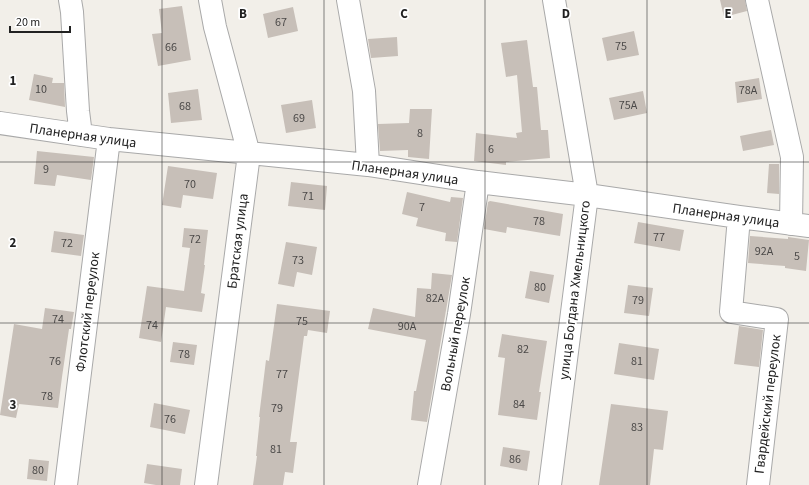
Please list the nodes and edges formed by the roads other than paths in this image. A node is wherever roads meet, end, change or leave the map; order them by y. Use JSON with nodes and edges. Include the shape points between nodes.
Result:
{"nodes":[{"id":1,"x":70,"y":0,"type":"edge"},
{"id":2,"x":210,"y":0,"type":"edge"},
{"id":3,"x":348,"y":0,"type":"edge"},
{"id":4,"x":554,"y":0,"type":"edge"},
{"id":5,"x":757,"y":0,"type":"edge"},
{"id":6,"x":0,"y":123,"type":"edge"},
{"id":7,"x":81,"y":135,"type":"junction"},
{"id":8,"x":109,"y":139,"type":"junction"},
{"id":9,"x":249,"y":154,"type":"junction"},
{"id":10,"x":368,"y":165,"type":"junction"},
{"id":11,"x":478,"y":182,"type":"junction"},
{"id":12,"x":587,"y":195,"type":"junction"},
{"id":13,"x":739,"y":217,"type":"junction"},
{"id":14,"x":800,"y":225,"type":"edge"},
{"id":15,"x":66,"y":485,"type":"edge"},
{"id":16,"x":206,"y":485,"type":"edge"},
{"id":17,"x":429,"y":485,"type":"edge"},
{"id":18,"x":550,"y":485,"type":"edge"},
{"id":19,"x":758,"y":485,"type":"edge"}],
"edges":[{"from":1,"to":7,"type":"street"},
{"from":2,"to":9,"type":"street","name":"Братская улица"},
{"from":3,"to":10,"type":"street","via":[[364,91]]},
{"from":4,"to":12,"type":"street","name":"улица Богдана Хмельницкого"},
{"from":5,"to":14,"type":"street","via":[[792,157]]},
{"from":6,"to":7,"type":"street","name":"Планерная улица"},
{"from":7,"to":8,"type":"street","name":"Планерная улица"},
{"from":8,"to":9,"type":"street","name":"Планерная улица"},
{"from":8,"to":15,"type":"street","name":"Флотский переулок"},
{"from":9,"to":10,"type":"street","name":"Планерная улица"},
{"from":9,"to":16,"type":"street","name":"Братская улица"},
{"from":10,"to":11,"type":"street","name":"Планерная улица"},
{"from":11,"to":12,"type":"street","name":"Планерная улица"},
{"from":11,"to":17,"type":"street","name":"Вольный переулок","via":[[460,314]]},
{"from":12,"to":13,"type":"street","name":"Планерная улица"},
{"from":12,"to":18,"type":"street","name":"улица Богдана Хмельницкого"},
{"from":13,"to":14,"type":"street","name":"Планерная улица"},
{"from":13,"to":19,"type":"street","name":"Гвардейский переулок","via":[[731,312],[777,319]]}]}
